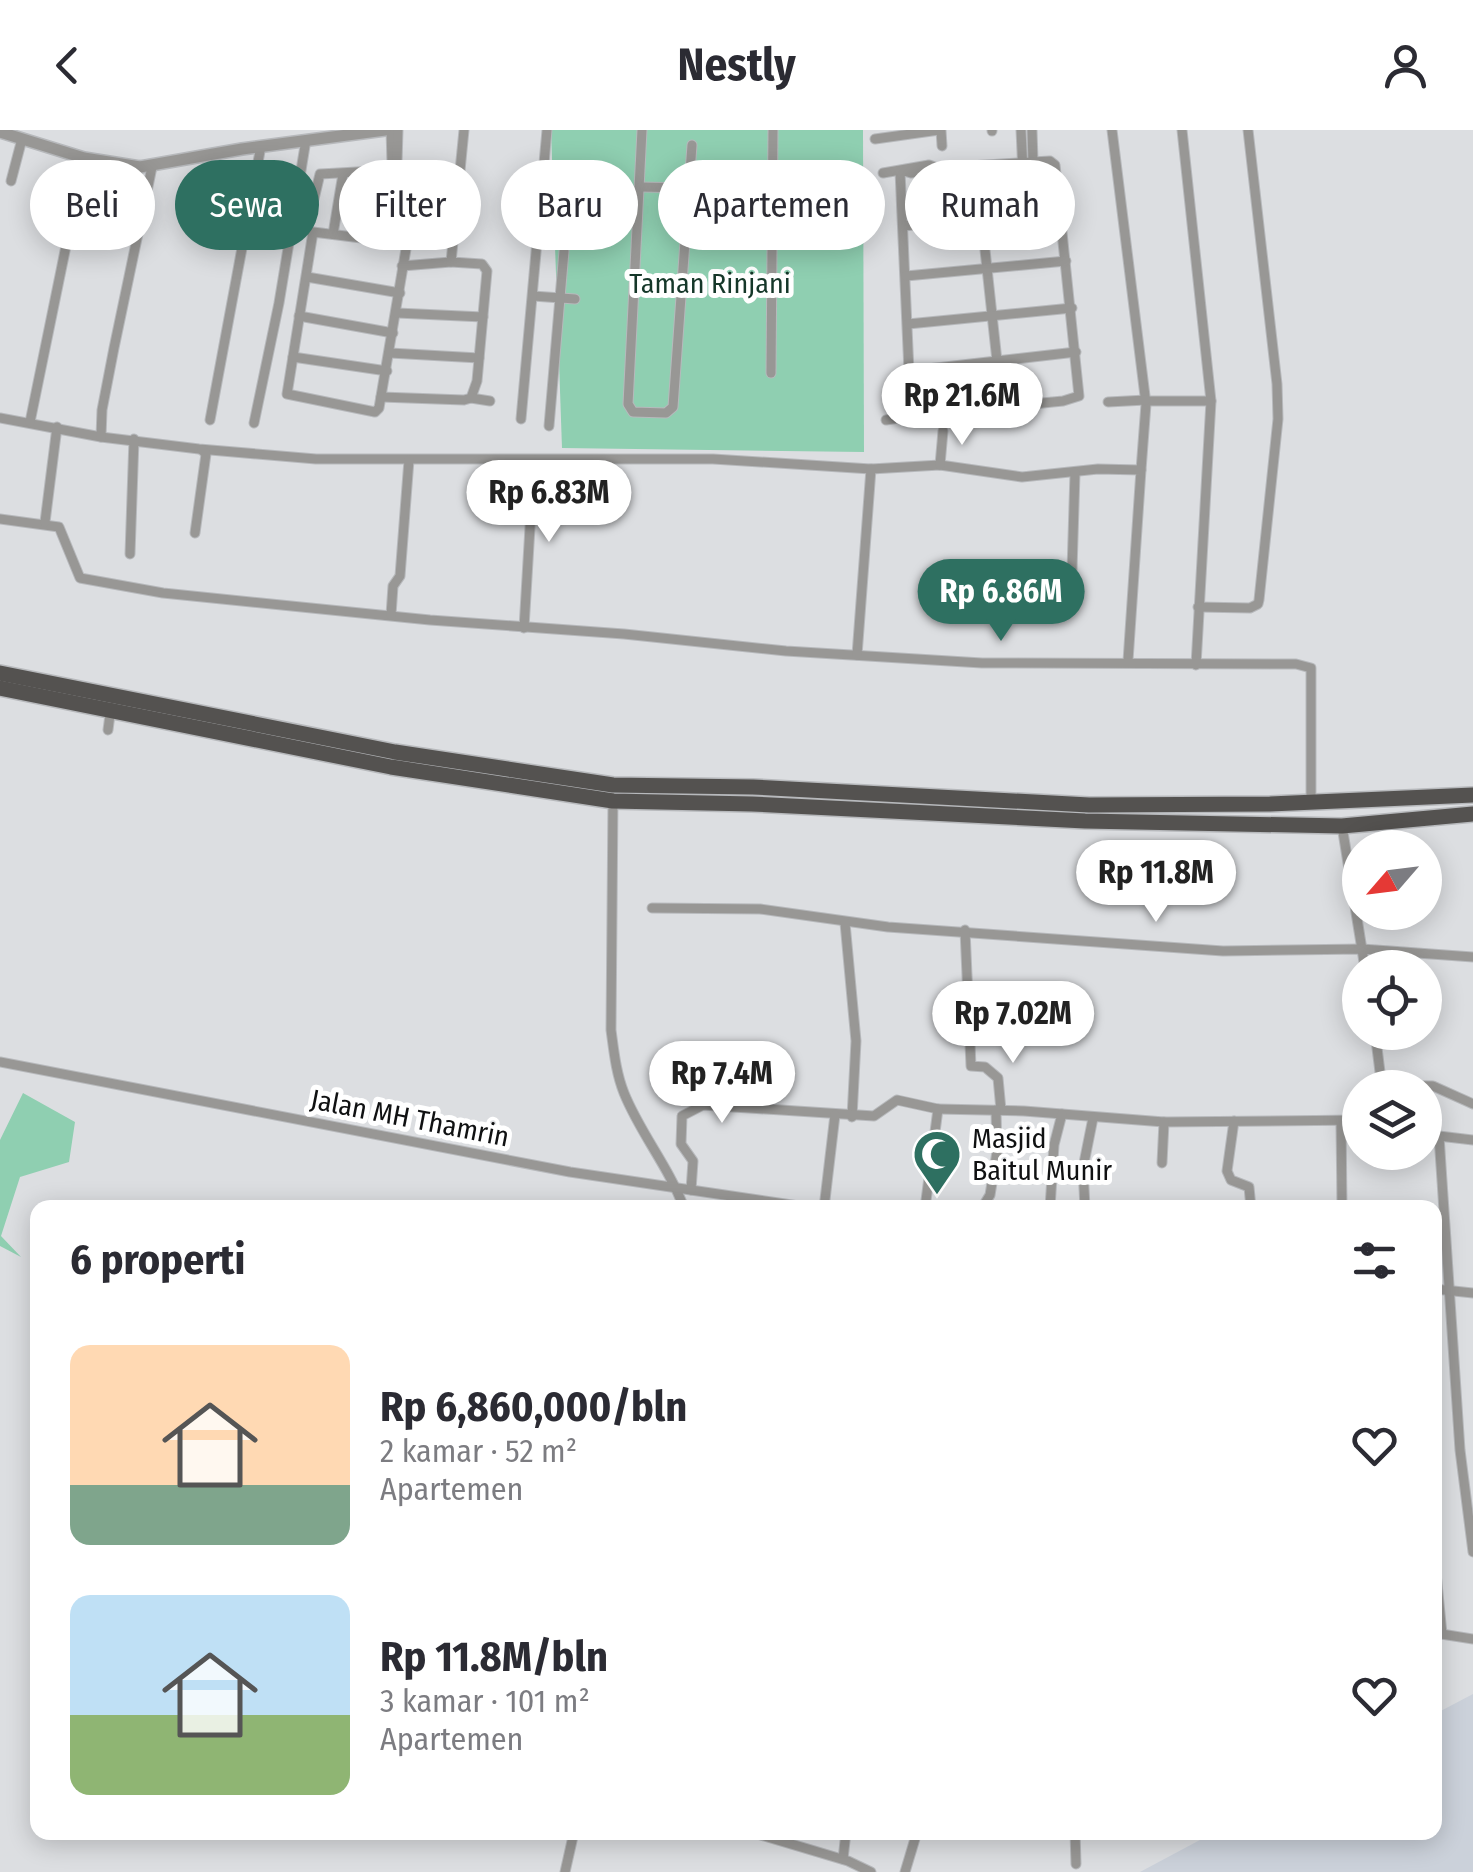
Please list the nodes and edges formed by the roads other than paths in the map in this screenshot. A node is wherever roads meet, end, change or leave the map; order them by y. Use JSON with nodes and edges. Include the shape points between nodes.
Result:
{"nodes":[{"id":1,"x":391,"y":130,"type":"edge"},
{"id":2,"x":464,"y":130,"type":"edge"},
{"id":3,"x":544,"y":130,"type":"edge"},
{"id":4,"x":642,"y":130,"type":"edge"},
{"id":5,"x":774,"y":130,"type":"edge"},
{"id":6,"x":939,"y":130,"type":"edge"},
{"id":7,"x":1022,"y":130,"type":"edge"},
{"id":8,"x":1032,"y":130,"type":"edge"},
{"id":9,"x":1112,"y":130,"type":"edge"},
{"id":10,"x":1182,"y":130,"type":"edge"},
{"id":11,"x":1248,"y":130,"type":"edge"},
{"id":12,"x":0,"y":132,"type":"edge"},
{"id":13,"x":22,"y":139,"type":"junction"},
{"id":14,"x":875,"y":139,"type":"dead end"},
{"id":15,"x":306,"y":140,"type":"junction"},
{"id":16,"x":261,"y":146,"type":"junction"},
{"id":17,"x":692,"y":146,"type":"dead end"},
{"id":18,"x":942,"y":146,"type":"dead end"},
{"id":19,"x":84,"y":158,"type":"junction"},
{"id":20,"x":94,"y":160,"type":"edge"},
{"id":21,"x":393,"y":160,"type":"edge"},
{"id":22,"x":691,"y":160,"type":"edge"},
{"id":23,"x":1028,"y":160,"type":"edge"},
{"id":24,"x":1028,"y":160,"type":"edge"},
{"id":25,"x":155,"y":166,"type":"edge"},
{"id":26,"x":902,"y":171,"type":"junction"},
{"id":27,"x":905,"y":172,"type":"edge"},
{"id":28,"x":885,"y":173,"type":"edge"},
{"id":29,"x":11,"y":182,"type":"dead end"},
{"id":30,"x":641,"y":187,"type":"junction"},
{"id":31,"x":658,"y":187,"type":"edge"},
{"id":32,"x":339,"y":198,"type":"edge"},
{"id":33,"x":904,"y":226,"type":"joint"},
{"id":34,"x":333,"y":234,"type":"junction"},
{"id":35,"x":339,"y":235,"type":"edge"},
{"id":36,"x":135,"y":250,"type":"edge"},
{"id":37,"x":404,"y":250,"type":"edge"},
{"id":38,"x":684,"y":250,"type":"edge"},
{"id":39,"x":984,"y":250,"type":"edge"},
{"id":40,"x":1065,"y":250,"type":"edge"},
{"id":41,"x":564,"y":251,"type":"dead end"},
{"id":42,"x":1066,"y":261,"type":"junction"},
{"id":43,"x":451,"y":262,"type":"junction"},
{"id":44,"x":402,"y":266,"type":"junction"},
{"id":45,"x":986,"y":268,"type":"junction"},
{"id":46,"x":906,"y":276,"type":"junction"},
{"id":47,"x":308,"y":277,"type":"junction"},
{"id":48,"x":400,"y":293,"type":"junction"},
{"id":49,"x":532,"y":296,"type":"junction"},
{"id":50,"x":560,"y":298,"type":"junction"},
{"id":51,"x":575,"y":300,"type":"dead end"},
{"id":52,"x":1072,"y":308,"type":"junction"},
{"id":53,"x":397,"y":313,"type":"junction"},
{"id":54,"x":300,"y":316,"type":"junction"},
{"id":55,"x":991,"y":316,"type":"junction"},
{"id":56,"x":483,"y":317,"type":"junction"},
{"id":57,"x":908,"y":324,"type":"junction"},
{"id":58,"x":393,"y":333,"type":"junction"},
{"id":59,"x":390,"y":352,"type":"junction"},
{"id":60,"x":1076,"y":352,"type":"junction"},
{"id":61,"x":293,"y":358,"type":"junction"},
{"id":62,"x":479,"y":358,"type":"junction"},
{"id":63,"x":996,"y":361,"type":"junction"},
{"id":64,"x":387,"y":371,"type":"junction"},
{"id":65,"x":910,"y":372,"type":"junction"},
{"id":66,"x":770,"y":373,"type":"dead end"},
{"id":67,"x":381,"y":397,"type":"junction"},
{"id":68,"x":471,"y":398,"type":"junction"},
{"id":69,"x":1146,"y":400,"type":"junction"},
{"id":70,"x":1211,"y":400,"type":"junction"},
{"id":71,"x":490,"y":401,"type":"dead end"},
{"id":72,"x":1108,"y":402,"type":"dead end"},
{"id":73,"x":1002,"y":407,"type":"junction"},
{"id":74,"x":911,"y":416,"type":"junction"},
{"id":75,"x":0,"y":418,"type":"edge"},
{"id":76,"x":521,"y":419,"type":"dead end"},
{"id":77,"x":210,"y":420,"type":"dead end"},
{"id":78,"x":886,"y":420,"type":"dead end"},
{"id":79,"x":30,"y":422,"type":"junction"},
{"id":80,"x":254,"y":424,"type":"dead end"},
{"id":81,"x":56,"y":426,"type":"junction"},
{"id":82,"x":549,"y":426,"type":"dead end"},
{"id":83,"x":942,"y":431,"type":"dead end"},
{"id":84,"x":101,"y":436,"type":"junction"},
{"id":85,"x":134,"y":439,"type":"junction"},
{"id":86,"x":199,"y":449,"type":"junction"},
{"id":87,"x":408,"y":460,"type":"junction"},
{"id":88,"x":534,"y":460,"type":"junction"},
{"id":89,"x":940,"y":465,"type":"junction"},
{"id":90,"x":871,"y":469,"type":"junction"},
{"id":91,"x":1140,"y":470,"type":"junction"},
{"id":92,"x":1075,"y":474,"type":"junction"},
{"id":93,"x":0,"y":520,"type":"edge"},
{"id":94,"x":46,"y":522,"type":"junction"},
{"id":95,"x":195,"y":533,"type":"dead end"},
{"id":96,"x":130,"y":554,"type":"dead end"},
{"id":97,"x":1071,"y":603,"type":"dead end"},
{"id":98,"x":1198,"y":607,"type":"junction"},
{"id":99,"x":391,"y":615,"type":"junction"},
{"id":100,"x":524,"y":628,"type":"junction"},
{"id":101,"x":857,"y":655,"type":"junction"},
{"id":102,"x":1128,"y":661,"type":"junction"},
{"id":103,"x":1196,"y":665,"type":"junction"},
{"id":104,"x":0,"y":673,"type":"edge"},
{"id":105,"x":0,"y":688,"type":"edge"},
{"id":106,"x":112,"y":702,"type":"junction"},
{"id":107,"x":108,"y":730,"type":"dead end"},
{"id":108,"x":613,"y":794,"type":"junction"},
{"id":109,"x":1473,"y":795,"type":"edge"},
{"id":110,"x":1378,"y":802,"type":"junction"},
{"id":111,"x":1311,"y":803,"type":"junction"},
{"id":112,"x":1270,"y":804,"type":"junction"},
{"id":113,"x":931,"y":805,"type":"junction"},
{"id":114,"x":1473,"y":814,"type":"edge"},
{"id":115,"x":1272,"y":824,"type":"junction"},
{"id":116,"x":1382,"y":824,"type":"junction"},
{"id":117,"x":1342,"y":826,"type":"junction"},
{"id":118,"x":652,"y":908,"type":"dead end"},
{"id":119,"x":845,"y":922,"type":"junction"},
{"id":120,"x":965,"y":930,"type":"junction"},
{"id":121,"x":1362,"y":949,"type":"junction"},
{"id":122,"x":1473,"y":957,"type":"edge"},
{"id":123,"x":0,"y":1062,"type":"edge"},
{"id":124,"x":702,"y":1083,"type":"dead end"},
{"id":125,"x":1442,"y":1090,"type":"edge"},
{"id":126,"x":1473,"y":1104,"type":"edge"},
{"id":127,"x":703,"y":1105,"type":"junction"},
{"id":128,"x":938,"y":1109,"type":"junction"},
{"id":129,"x":999,"y":1110,"type":"junction"},
{"id":130,"x":1062,"y":1114,"type":"junction"},
{"id":131,"x":836,"y":1116,"type":"junction"},
{"id":132,"x":852,"y":1116,"type":"junction"},
{"id":133,"x":1093,"y":1118,"type":"junction"},
{"id":134,"x":1341,"y":1120,"type":"joint"},
{"id":135,"x":1234,"y":1121,"type":"junction"},
{"id":136,"x":1164,"y":1122,"type":"junction"},
{"id":137,"x":1442,"y":1136,"type":"edge"},
{"id":138,"x":1473,"y":1140,"type":"edge"},
{"id":139,"x":1162,"y":1164,"type":"dead end"},
{"id":140,"x":1442,"y":1170,"type":"edge"},
{"id":141,"x":677,"y":1188,"type":"junction"},
{"id":142,"x":690,"y":1190,"type":"junction"},
{"id":143,"x":715,"y":1194,"type":"junction"},
{"id":144,"x":681,"y":1200,"type":"edge"},
{"id":145,"x":714,"y":1200,"type":"edge"},
{"id":146,"x":757,"y":1200,"type":"edge"},
{"id":147,"x":825,"y":1200,"type":"edge"},
{"id":148,"x":925,"y":1200,"type":"edge"},
{"id":149,"x":987,"y":1200,"type":"edge"},
{"id":150,"x":1050,"y":1200,"type":"edge"},
{"id":151,"x":1085,"y":1200,"type":"edge"},
{"id":152,"x":1251,"y":1200,"type":"edge"},
{"id":153,"x":1342,"y":1200,"type":"edge"},
{"id":154,"x":1442,"y":1290,"type":"edge"},
{"id":155,"x":1448,"y":1290,"type":"junction"},
{"id":156,"x":1473,"y":1293,"type":"edge"},
{"id":157,"x":1473,"y":1552,"type":"edge"},
{"id":158,"x":1442,"y":1634,"type":"edge"},
{"id":159,"x":1473,"y":1639,"type":"edge"},
{"id":160,"x":572,"y":1840,"type":"edge"},
{"id":161,"x":783,"y":1840,"type":"edge"},
{"id":162,"x":845,"y":1840,"type":"edge"},
{"id":163,"x":915,"y":1840,"type":"edge"},
{"id":164,"x":1076,"y":1840,"type":"edge"},
{"id":165,"x":843,"y":1860,"type":"junction"},
{"id":166,"x":1076,"y":1864,"type":"dead end"},
{"id":167,"x":565,"y":1872,"type":"edge"},
{"id":168,"x":871,"y":1872,"type":"edge"},
{"id":169,"x":905,"y":1872,"type":"edge"}],
"edges":[{"from":1,"to":15,"type":"street"},
{"from":1,"to":21,"type":"street"},
{"from":2,"to":43,"type":"street"},
{"from":3,"to":49,"type":"street"},
{"from":4,"to":30,"type":"street"},
{"from":5,"to":66,"type":"street"},
{"from":6,"to":14,"type":"street"},
{"from":6,"to":18,"type":"street"},
{"from":7,"to":23,"type":"street"},
{"from":8,"to":24,"type":"street"},
{"from":9,"to":69,"type":"street"},
{"from":10,"to":70,"type":"street"},
{"from":11,"to":98,"type":"street","via":[[1278,419],[1260,600],[1250,608]]},
{"from":12,"to":13,"type":"street"},
{"from":13,"to":19,"type":"street"},
{"from":13,"to":29,"type":"street"},
{"from":15,"to":16,"type":"street"},
{"from":15,"to":80,"type":"street"},
{"from":16,"to":25,"type":"street"},
{"from":16,"to":77,"type":"street"},
{"from":17,"to":22,"type":"street"},
{"from":19,"to":20,"type":"street"},
{"from":19,"to":79,"type":"street"},
{"from":26,"to":27,"type":"street"},
{"from":26,"to":28,"type":"street"},
{"from":26,"to":33,"type":"street"},
{"from":30,"to":31,"type":"street"},
{"from":30,"to":38,"type":"street","via":[[628,404],[633,412],[666,413],[673,406]]},
{"from":32,"to":34,"type":"street"},
{"from":33,"to":46,"type":"street"},
{"from":34,"to":35,"type":"street"},
{"from":34,"to":47,"type":"street","via":[[312,234]]},
{"from":36,"to":84,"type":"street"},
{"from":37,"to":44,"type":"street"},
{"from":39,"to":45,"type":"street"},
{"from":40,"to":42,"type":"street"},
{"from":41,"to":50,"type":"street"},
{"from":42,"to":45,"type":"street"},
{"from":42,"to":52,"type":"street"},
{"from":43,"to":44,"type":"street"},
{"from":43,"to":56,"type":"street","via":[[486,267]]},
{"from":44,"to":48,"type":"street"},
{"from":45,"to":46,"type":"street"},
{"from":45,"to":55,"type":"street"},
{"from":46,"to":57,"type":"street"},
{"from":47,"to":48,"type":"street"},
{"from":47,"to":54,"type":"street"},
{"from":48,"to":53,"type":"street"},
{"from":49,"to":50,"type":"street"},
{"from":49,"to":76,"type":"street"},
{"from":50,"to":51,"type":"street"},
{"from":50,"to":82,"type":"street"},
{"from":52,"to":55,"type":"street"},
{"from":52,"to":60,"type":"street"},
{"from":53,"to":56,"type":"street"},
{"from":53,"to":58,"type":"street"},
{"from":54,"to":58,"type":"street"},
{"from":54,"to":61,"type":"street"},
{"from":55,"to":57,"type":"street"},
{"from":55,"to":63,"type":"street"},
{"from":56,"to":62,"type":"street"},
{"from":57,"to":65,"type":"street"},
{"from":58,"to":59,"type":"street"},
{"from":59,"to":62,"type":"street"},
{"from":59,"to":64,"type":"street"},
{"from":60,"to":63,"type":"street"},
{"from":60,"to":73,"type":"street","via":[[1079,396]]},
{"from":61,"to":64,"type":"street"},
{"from":61,"to":67,"type":"street","via":[[289,396],[370,412]]},
{"from":62,"to":68,"type":"street"},
{"from":63,"to":65,"type":"street"},
{"from":63,"to":73,"type":"street"},
{"from":64,"to":67,"type":"street"},
{"from":65,"to":74,"type":"street"},
{"from":67,"to":68,"type":"street"},
{"from":68,"to":71,"type":"street"},
{"from":69,"to":70,"type":"street"},
{"from":69,"to":72,"type":"street"},
{"from":69,"to":91,"type":"street"},
{"from":70,"to":98,"type":"street"},
{"from":73,"to":74,"type":"street"},
{"from":74,"to":78,"type":"street"},
{"from":75,"to":79,"type":"street"},
{"from":79,"to":81,"type":"street"},
{"from":81,"to":84,"type":"street"},
{"from":81,"to":94,"type":"street"},
{"from":83,"to":89,"type":"street"},
{"from":84,"to":85,"type":"street"},
{"from":85,"to":86,"type":"street"},
{"from":85,"to":96,"type":"street"},
{"from":86,"to":87,"type":"street"},
{"from":86,"to":95,"type":"street","via":[[206,466]]},
{"from":87,"to":88,"type":"street"},
{"from":87,"to":99,"type":"street"},
{"from":88,"to":90,"type":"street","via":[[713,459]]},
{"from":88,"to":100,"type":"street"},
{"from":89,"to":90,"type":"street"},
{"from":89,"to":92,"type":"street","via":[[1022,477]]},
{"from":90,"to":101,"type":"street"},
{"from":91,"to":92,"type":"street"},
{"from":91,"to":102,"type":"street"},
{"from":92,"to":97,"type":"street"},
{"from":93,"to":94,"type":"street"},
{"from":94,"to":99,"type":"street","via":[[59,526],[80,578]]},
{"from":98,"to":103,"type":"street"},
{"from":99,"to":100,"type":"street"},
{"from":100,"to":101,"type":"street"},
{"from":101,"to":102,"type":"street","via":[[982,663]]},
{"from":102,"to":103,"type":"street"},
{"from":103,"to":111,"type":"street","via":[[1311,668]]},
{"from":104,"to":106,"type":"highway"},
{"from":105,"to":106,"type":"highway"},
{"from":106,"to":107,"type":"street"},
{"from":106,"to":108,"type":"highway"},
{"from":108,"to":113,"type":"highway","via":[[753,787]]},
{"from":108,"to":141,"type":"street","via":[[614,1059],[630,1108]]},
{"from":109,"to":110,"type":"highway"},
{"from":110,"to":111,"type":"highway"},
{"from":110,"to":116,"type":"highway"},
{"from":111,"to":112,"type":"highway"},
{"from":112,"to":113,"type":"highway"},
{"from":112,"to":115,"type":"highway"},
{"from":113,"to":115,"type":"highway","via":[[1085,821]]},
{"from":114,"to":116,"type":"highway"},
{"from":115,"to":117,"type":"highway"},
{"from":116,"to":117,"type":"highway"},
{"from":117,"to":121,"type":"street"},
{"from":118,"to":119,"type":"street","via":[[760,909]]},
{"from":119,"to":120,"type":"street"},
{"from":119,"to":132,"type":"street","via":[[856,1041]]},
{"from":120,"to":121,"type":"street","via":[[1223,951]]},
{"from":120,"to":129,"type":"street","via":[[971,1066],[998,1078]]},
{"from":121,"to":122,"type":"street"},
{"from":123,"to":141,"type":"street","name":"Jalan MH Thamrin"},
{"from":124,"to":127,"type":"street"},
{"from":125,"to":126,"type":"street"},
{"from":127,"to":131,"type":"street"},
{"from":127,"to":142,"type":"street","via":[[682,1119],[681,1144],[694,1164]]},
{"from":128,"to":129,"type":"street"},
{"from":128,"to":132,"type":"street","via":[[897,1100],[878,1115]]},
{"from":128,"to":148,"type":"street"},
{"from":129,"to":130,"type":"street"},
{"from":129,"to":149,"type":"street"},
{"from":130,"to":133,"type":"street"},
{"from":130,"to":150,"type":"street"},
{"from":131,"to":132,"type":"street"},
{"from":131,"to":147,"type":"street"},
{"from":133,"to":136,"type":"street"},
{"from":133,"to":151,"type":"street","via":[[1084,1156]]},
{"from":134,"to":135,"type":"street"},
{"from":134,"to":153,"type":"street"},
{"from":135,"to":136,"type":"street"},
{"from":135,"to":152,"type":"street","via":[[1227,1171],[1231,1180],[1250,1187]]},
{"from":136,"to":139,"type":"street"},
{"from":137,"to":138,"type":"street"},
{"from":140,"to":155,"type":"street"},
{"from":141,"to":142,"type":"street","name":"Jalan MH Thamrin"},
{"from":141,"to":144,"type":"street"},
{"from":142,"to":143,"type":"street","name":"Jalan MH Thamrin"},
{"from":143,"to":145,"type":"street"},
{"from":143,"to":146,"type":"street","name":"Jalan MH Thamrin"},
{"from":154,"to":155,"type":"street"},
{"from":155,"to":156,"type":"street"},
{"from":155,"to":157,"type":"street"},
{"from":158,"to":159,"type":"street"},
{"from":160,"to":167,"type":"street"},
{"from":161,"to":165,"type":"street"},
{"from":162,"to":165,"type":"street"},
{"from":163,"to":169,"type":"street"},
{"from":164,"to":166,"type":"street"},
{"from":165,"to":168,"type":"street"}]}
